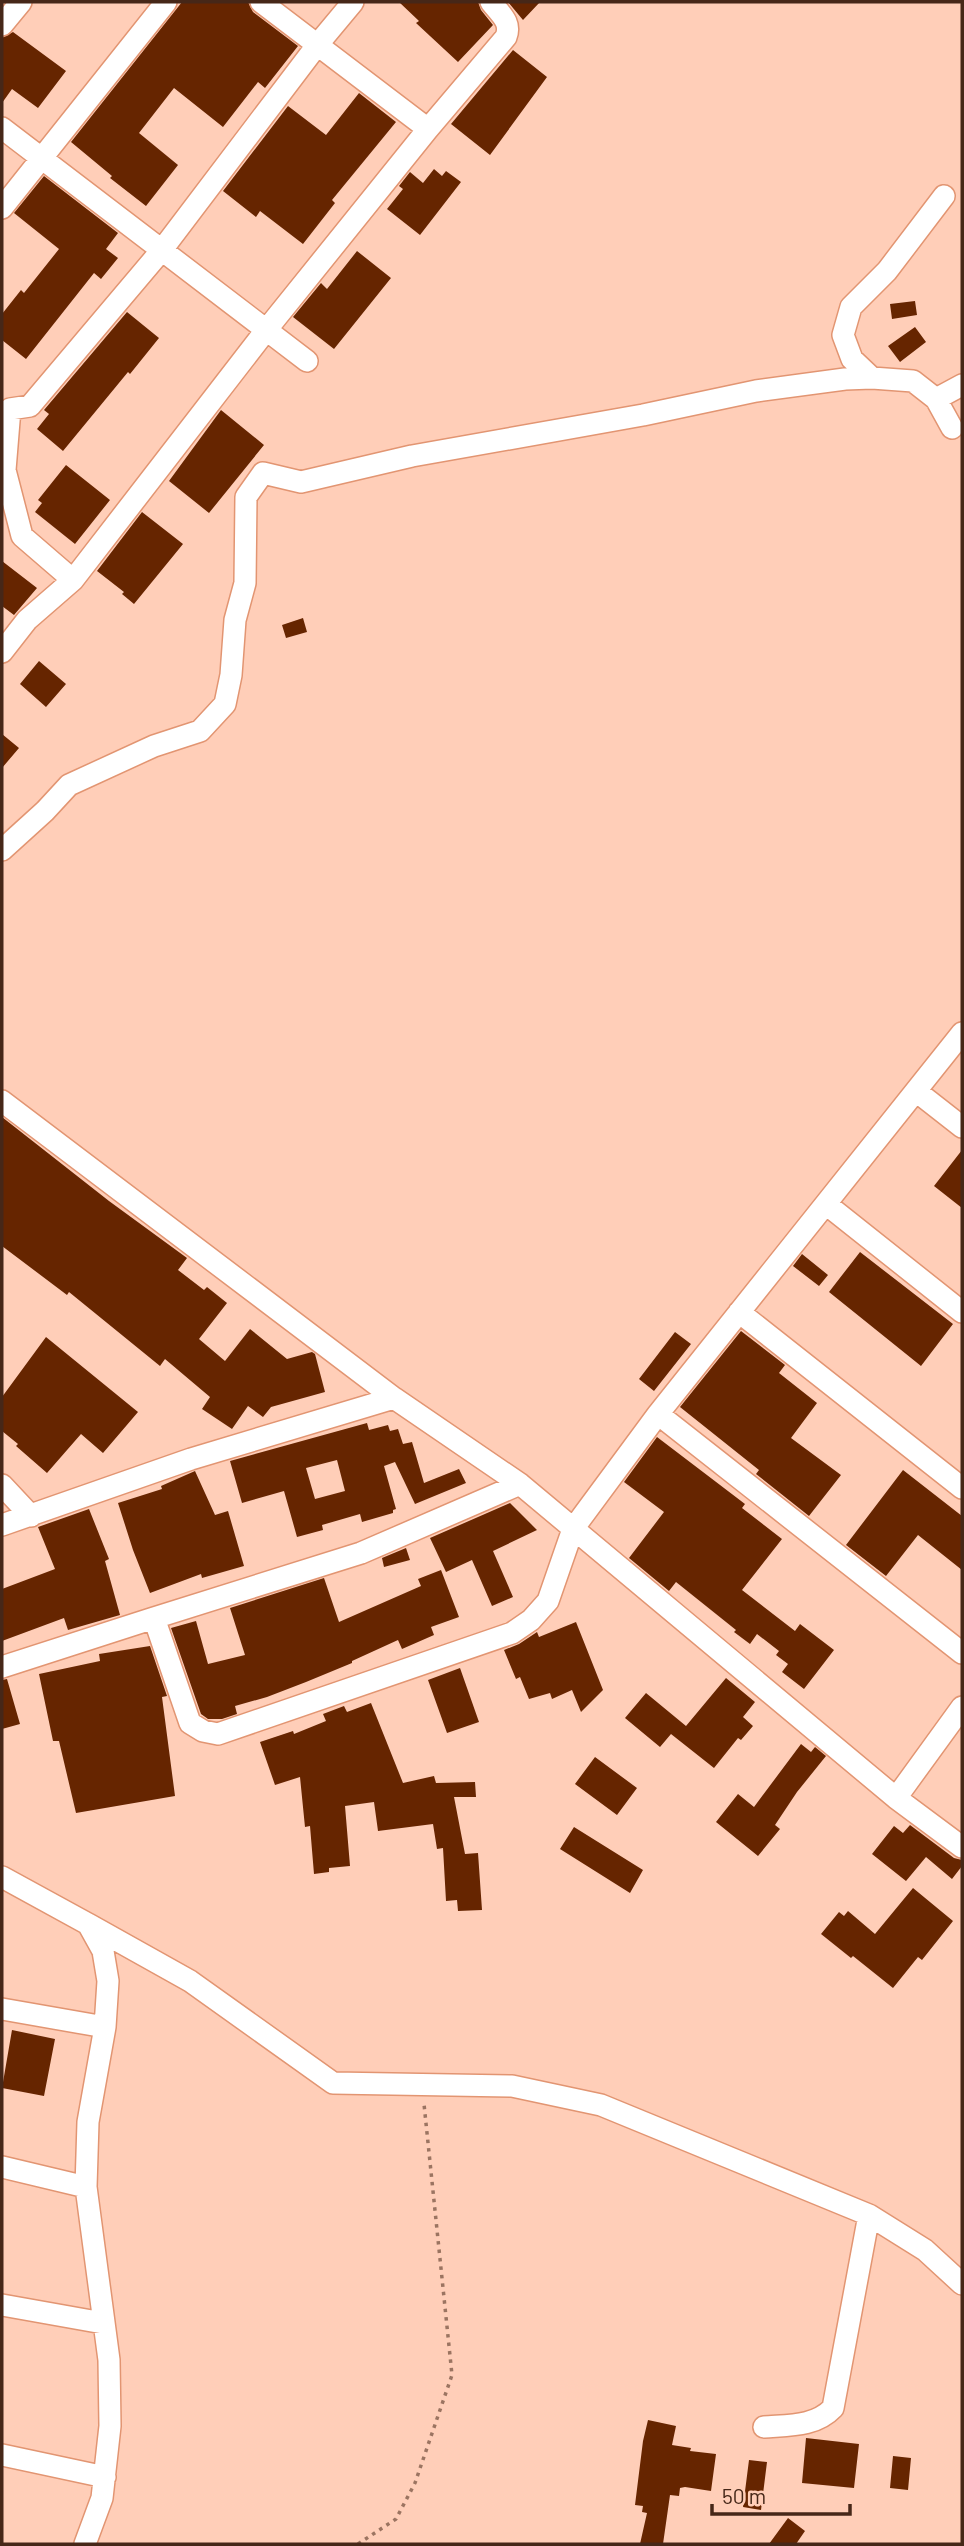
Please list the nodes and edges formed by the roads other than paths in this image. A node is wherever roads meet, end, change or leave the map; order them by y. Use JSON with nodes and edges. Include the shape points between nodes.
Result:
{"nodes":[{"id":1,"x":21,"y":2,"type":"edge"},
{"id":2,"x":166,"y":2,"type":"edge"},
{"id":3,"x":261,"y":2,"type":"edge"},
{"id":4,"x":353,"y":2,"type":"edge"},
{"id":5,"x":491,"y":2,"type":"edge"},
{"id":6,"x":2,"y":25,"type":"edge"},
{"id":7,"x":318,"y":44,"type":"junction"},
{"id":8,"x":2,"y":128,"type":"edge"},
{"id":9,"x":428,"y":129,"type":"junction"},
{"id":10,"x":43,"y":158,"type":"junction"},
{"id":11,"x":944,"y":196,"type":"dead end"},
{"id":12,"x":2,"y":208,"type":"edge"},
{"id":13,"x":161,"y":251,"type":"junction"},
{"id":14,"x":267,"y":329,"type":"junction"},
{"id":15,"x":307,"y":361,"type":"dead end"},
{"id":16,"x":872,"y":378,"type":"junction"},
{"id":17,"x":962,"y":385,"type":"edge"},
{"id":18,"x":936,"y":399,"type":"junction"},
{"id":19,"x":6,"y":413,"type":"edge"},
{"id":20,"x":951,"y":428,"type":"dead end"},
{"id":21,"x":73,"y":580,"type":"junction"},
{"id":22,"x":2,"y":652,"type":"edge"},
{"id":23,"x":2,"y":850,"type":"edge"},
{"id":24,"x":962,"y":1033,"type":"edge"},
{"id":25,"x":916,"y":1091,"type":"junction"},
{"id":26,"x":2,"y":1101,"type":"edge"},
{"id":27,"x":962,"y":1127,"type":"edge"},
{"id":28,"x":826,"y":1203,"type":"junction"},
{"id":29,"x":739,"y":1312,"type":"junction"},
{"id":30,"x":962,"y":1312,"type":"edge"},
{"id":31,"x":394,"y":1398,"type":"junction"},
{"id":32,"x":657,"y":1414,"type":"junction"},
{"id":33,"x":520,"y":1484,"type":"junction"},
{"id":34,"x":2,"y":1485,"type":"edge"},
{"id":35,"x":962,"y":1488,"type":"edge"},
{"id":36,"x":31,"y":1516,"type":"junction"},
{"id":37,"x":2,"y":1525,"type":"edge"},
{"id":38,"x":573,"y":1529,"type":"junction"},
{"id":39,"x":154,"y":1618,"type":"junction"},
{"id":40,"x":962,"y":1653,"type":"edge"},
{"id":41,"x":2,"y":1667,"type":"edge"},
{"id":42,"x":962,"y":1707,"type":"edge"},
{"id":43,"x":896,"y":1798,"type":"junction"},
{"id":44,"x":962,"y":1847,"type":"edge"},
{"id":45,"x":2,"y":1877,"type":"edge"},
{"id":46,"x":88,"y":1924,"type":"junction"},
{"id":47,"x":2,"y":2009,"type":"edge"},
{"id":48,"x":105,"y":2027,"type":"junction"},
{"id":49,"x":2,"y":2167,"type":"edge"},
{"id":50,"x":86,"y":2187,"type":"junction"},
{"id":51,"x":869,"y":2216,"type":"junction"},
{"id":52,"x":962,"y":2284,"type":"edge"},
{"id":53,"x":2,"y":2305,"type":"edge"},
{"id":54,"x":103,"y":2323,"type":"junction"},
{"id":55,"x":764,"y":2427,"type":"dead end"},
{"id":56,"x":2,"y":2455,"type":"edge"},
{"id":57,"x":106,"y":2477,"type":"junction"},
{"id":58,"x":85,"y":2544,"type":"edge"}],
"edges":[{"from":1,"to":6,"type":"street"},
{"from":2,"to":10,"type":"street"},
{"from":3,"to":7,"type":"street"},
{"from":4,"to":7,"type":"street"},
{"from":5,"to":9,"type":"street","via":[[507,21],[506,37]]},
{"from":7,"to":9,"type":"street"},
{"from":7,"to":13,"type":"street"},
{"from":8,"to":10,"type":"street"},
{"from":9,"to":14,"type":"street"},
{"from":10,"to":12,"type":"street"},
{"from":10,"to":13,"type":"street"},
{"from":11,"to":16,"type":"street","via":[[887,271],[851,307],[843,335],[852,359]]},
{"from":13,"to":14,"type":"street"},
{"from":13,"to":19,"type":"street","via":[[30,406]]},
{"from":14,"to":15,"type":"street"},
{"from":14,"to":21,"type":"street"},
{"from":16,"to":18,"type":"street","via":[[913,381]]},
{"from":16,"to":23,"type":"street","via":[[756,390],[301,482],[263,473],[246,496],[245,583],[235,620],[225,704],[200,731],[153,746],[69,785]]},
{"from":17,"to":18,"type":"street"},
{"from":18,"to":20,"type":"street"},
{"from":19,"to":21,"type":"street","via":[[5,470],[22,536]]},
{"from":21,"to":22,"type":"street","via":[[27,620]]},
{"from":24,"to":25,"type":"street"},
{"from":25,"to":27,"type":"street"},
{"from":25,"to":28,"type":"street"},
{"from":26,"to":31,"type":"street"},
{"from":28,"to":29,"type":"street"},
{"from":28,"to":30,"type":"street"},
{"from":29,"to":32,"type":"street"},
{"from":29,"to":35,"type":"street"},
{"from":31,"to":33,"type":"street"},
{"from":31,"to":36,"type":"street","via":[[191,1459]]},
{"from":32,"to":38,"type":"street"},
{"from":32,"to":40,"type":"street"},
{"from":33,"to":38,"type":"street"},
{"from":33,"to":39,"type":"street","via":[[361,1553]]},
{"from":34,"to":36,"type":"street"},
{"from":36,"to":37,"type":"street"},
{"from":38,"to":39,"type":"street","via":[[548,1601],[512,1633],[218,1734],[190,1723]]},
{"from":38,"to":43,"type":"street"},
{"from":39,"to":41,"type":"street"},
{"from":42,"to":43,"type":"street"},
{"from":43,"to":44,"type":"street"},
{"from":45,"to":46,"type":"street"},
{"from":46,"to":48,"type":"street","via":[[103,1951],[108,1981]]},
{"from":46,"to":51,"type":"street","via":[[190,1981],[333,2083],[512,2086],[601,2105]]},
{"from":47,"to":48,"type":"street"},
{"from":48,"to":50,"type":"street","via":[[88,2122]]},
{"from":49,"to":50,"type":"street"},
{"from":50,"to":54,"type":"street"},
{"from":51,"to":52,"type":"street","via":[[925,2250]]},
{"from":51,"to":55,"type":"street","via":[[832,2408],[809,2423]]},
{"from":53,"to":54,"type":"street"},
{"from":54,"to":57,"type":"street","via":[[110,2426]]},
{"from":56,"to":57,"type":"street"},
{"from":57,"to":58,"type":"street"}]}
